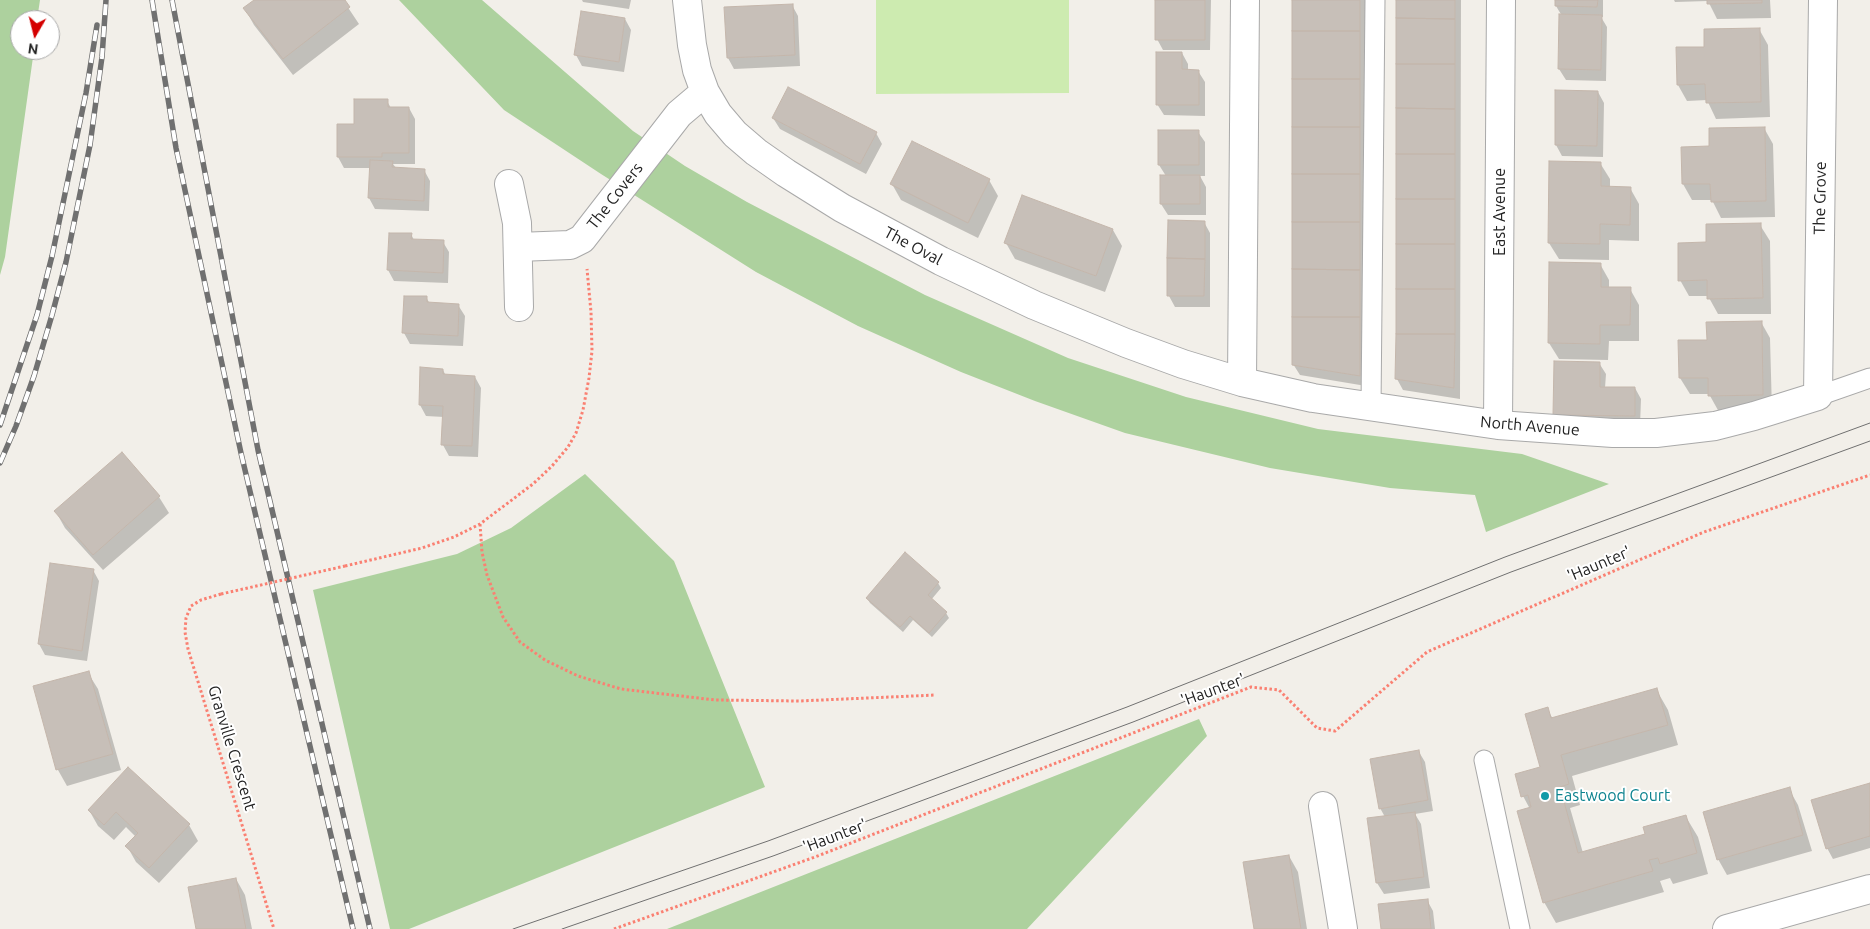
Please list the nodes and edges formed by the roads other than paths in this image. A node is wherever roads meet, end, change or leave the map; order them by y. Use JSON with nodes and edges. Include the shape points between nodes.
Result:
{"nodes":[{"id":1,"x":687,"y":0,"type":"edge"},
{"id":2,"x":1244,"y":0,"type":"edge"},
{"id":3,"x":1375,"y":0,"type":"edge"},
{"id":4,"x":1501,"y":0,"type":"edge"},
{"id":5,"x":1823,"y":0,"type":"edge"},
{"id":6,"x":705,"y":92,"type":"junction"},
{"id":7,"x":509,"y":184,"type":"dead end"},
{"id":8,"x":518,"y":246,"type":"junction"},
{"id":9,"x":519,"y":307,"type":"dead end"},
{"id":10,"x":1870,"y":378,"type":"edge"},
{"id":11,"x":1242,"y":382,"type":"junction"},
{"id":12,"x":1818,"y":396,"type":"junction"},
{"id":13,"x":1371,"y":407,"type":"junction"},
{"id":14,"x":1498,"y":425,"type":"junction"},
{"id":15,"x":1484,"y":760,"type":"dead end"},
{"id":16,"x":1323,"y":806,"type":"dead end"},
{"id":17,"x":1870,"y":889,"type":"edge"},
{"id":18,"x":1343,"y":929,"type":"edge"},
{"id":19,"x":1520,"y":929,"type":"edge"},
{"id":20,"x":1727,"y":929,"type":"edge"}],
"edges":[{"from":1,"to":6,"type":"street","name":"The Oval","via":[[692,45]]},
{"from":2,"to":11,"type":"street"},
{"from":3,"to":13,"type":"lane"},
{"from":4,"to":14,"type":"street","name":"East Avenue"},
{"from":5,"to":12,"type":"street","name":"The Grove"},
{"from":6,"to":8,"type":"street","name":"The Covers","via":[[679,114],[582,238],[570,245]]},
{"from":6,"to":11,"type":"street","name":"The Oval","via":[[735,134],[756,152],[859,217],[1034,305],[1134,346]]},
{"from":7,"to":8,"type":"street"},
{"from":8,"to":9,"type":"street"},
{"from":10,"to":12,"type":"lane"},
{"from":11,"to":13,"type":"street","name":"North Avenue"},
{"from":12,"to":14,"type":"street","name":"North Avenue","via":[[1714,426],[1656,433]]},
{"from":13,"to":14,"type":"street","name":"North Avenue"},
{"from":15,"to":19,"type":"lane"},
{"from":16,"to":18,"type":"street"},
{"from":17,"to":20,"type":"street"}]}
